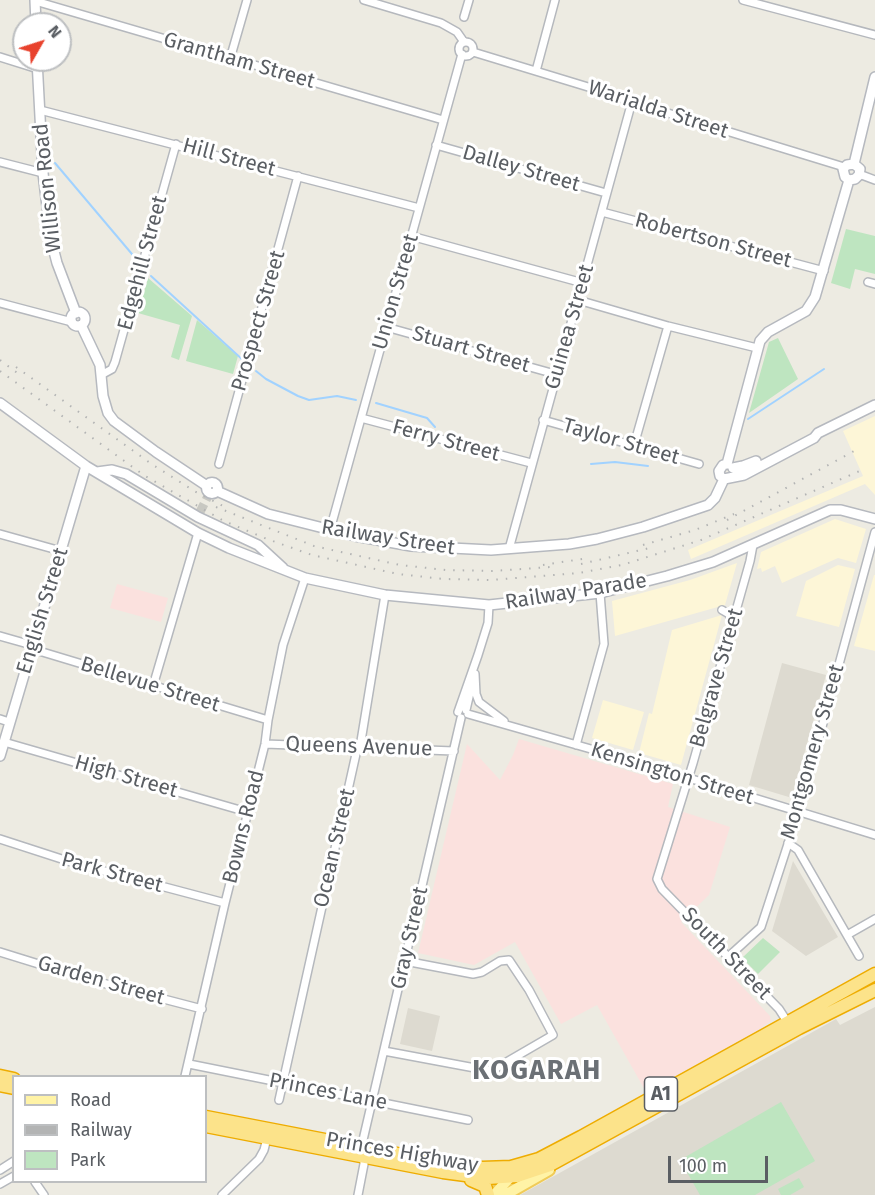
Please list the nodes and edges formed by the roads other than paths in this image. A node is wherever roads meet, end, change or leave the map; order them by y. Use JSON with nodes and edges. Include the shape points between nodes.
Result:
{"nodes":[{"id":1,"x":247,"y":0,"type":"edge"},
{"id":2,"x":364,"y":0,"type":"edge"},
{"id":3,"x":469,"y":0,"type":"edge"},
{"id":4,"x":555,"y":0,"type":"edge"},
{"id":5,"x":743,"y":0,"type":"edge"},
{"id":6,"x":35,"y":1,"type":"edge"},
{"id":7,"x":464,"y":17,"type":"dead end"},
{"id":8,"x":875,"y":35,"type":"edge"},
{"id":9,"x":464,"y":42,"type":"junction"},
{"id":10,"x":473,"y":52,"type":"junction"},
{"id":11,"x":462,"y":54,"type":"junction"},
{"id":12,"x":230,"y":59,"type":"junction"},
{"id":13,"x":536,"y":71,"type":"junction"},
{"id":14,"x":38,"y":72,"type":"edge"},
{"id":15,"x":875,"y":77,"type":"edge"},
{"id":16,"x":631,"y":105,"type":"junction"},
{"id":17,"x":40,"y":110,"type":"junction"},
{"id":18,"x":443,"y":120,"type":"junction"},
{"id":19,"x":176,"y":144,"type":"junction"},
{"id":20,"x":436,"y":145,"type":"junction"},
{"id":21,"x":0,"y":162,"type":"edge"},
{"id":22,"x":849,"y":165,"type":"junction"},
{"id":23,"x":43,"y":173,"type":"junction"},
{"id":24,"x":859,"y":174,"type":"junction"},
{"id":25,"x":298,"y":177,"type":"junction"},
{"id":26,"x":849,"y":180,"type":"junction"},
{"id":27,"x":875,"y":180,"type":"edge"},
{"id":28,"x":606,"y":193,"type":"junction"},
{"id":29,"x":418,"y":208,"type":"junction"},
{"id":30,"x":602,"y":212,"type":"junction"},
{"id":31,"x":411,"y":236,"type":"junction"},
{"id":32,"x":824,"y":271,"type":"junction"},
{"id":33,"x":583,"y":283,"type":"junction"},
{"id":34,"x":578,"y":300,"type":"junction"},
{"id":35,"x":0,"y":303,"type":"edge"},
{"id":36,"x":76,"y":320,"type":"junction"},
{"id":37,"x":668,"y":326,"type":"junction"},
{"id":38,"x":386,"y":327,"type":"junction"},
{"id":39,"x":757,"y":348,"type":"junction"},
{"id":40,"x":555,"y":374,"type":"junction"},
{"id":41,"x":101,"y":375,"type":"junction"},
{"id":42,"x":0,"y":403,"type":"edge"},
{"id":43,"x":875,"y":405,"type":"edge"},
{"id":44,"x":361,"y":418,"type":"junction"},
{"id":45,"x":543,"y":420,"type":"junction"},
{"id":46,"x":634,"y":446,"type":"junction"},
{"id":47,"x":531,"y":463,"type":"junction"},
{"id":48,"x":219,"y":464,"type":"dead end"},
{"id":49,"x":699,"y":464,"type":"dead end"},
{"id":50,"x":86,"y":466,"type":"junction"},
{"id":51,"x":97,"y":472,"type":"junction"},
{"id":52,"x":729,"y":472,"type":"junction"},
{"id":53,"x":875,"y":519,"type":"edge"},
{"id":54,"x":330,"y":530,"type":"junction"},
{"id":55,"x":875,"y":532,"type":"edge"},
{"id":56,"x":198,"y":533,"type":"junction"},
{"id":57,"x":0,"y":534,"type":"edge"},
{"id":58,"x":253,"y":543,"type":"junction"},
{"id":59,"x":753,"y":545,"type":"junction"},
{"id":60,"x":508,"y":549,"type":"junction"},
{"id":61,"x":61,"y":551,"type":"junction"},
{"id":62,"x":257,"y":560,"type":"junction"},
{"id":63,"x":285,"y":570,"type":"junction"},
{"id":64,"x":305,"y":578,"type":"junction"},
{"id":65,"x":600,"y":593,"type":"junction"},
{"id":66,"x":385,"y":596,"type":"junction"},
{"id":67,"x":489,"y":605,"type":"junction"},
{"id":68,"x":722,"y":610,"type":"dead end"},
{"id":69,"x":732,"y":624,"type":"junction"},
{"id":70,"x":0,"y":636,"type":"edge"},
{"id":71,"x":33,"y":647,"type":"junction"},
{"id":72,"x":478,"y":655,"type":"junction"},
{"id":73,"x":476,"y":674,"type":"junction"},
{"id":74,"x":153,"y":686,"type":"junction"},
{"id":75,"x":463,"y":714,"type":"junction"},
{"id":76,"x":5,"y":720,"type":"edge"},
{"id":77,"x":268,"y":720,"type":"junction"},
{"id":78,"x":510,"y":726,"type":"junction"},
{"id":79,"x":4,"y":742,"type":"junction"},
{"id":80,"x":265,"y":744,"type":"junction"},
{"id":81,"x":576,"y":745,"type":"junction"},
{"id":82,"x":358,"y":748,"type":"junction"},
{"id":83,"x":453,"y":751,"type":"junction"},
{"id":84,"x":0,"y":756,"type":"edge"},
{"id":85,"x":688,"y":778,"type":"junction"},
{"id":86,"x":247,"y":812,"type":"junction"},
{"id":87,"x":798,"y":812,"type":"junction"},
{"id":88,"x":875,"y":835,"type":"edge"},
{"id":89,"x":0,"y":839,"type":"edge"},
{"id":90,"x":788,"y":843,"type":"junction"},
{"id":91,"x":657,"y":879,"type":"joint"},
{"id":92,"x":225,"y":903,"type":"junction"},
{"id":93,"x":875,"y":919,"type":"edge"},
{"id":94,"x":847,"y":935,"type":"junction"},
{"id":95,"x":0,"y":952,"type":"edge"},
{"id":96,"x":859,"y":956,"type":"dead end"},
{"id":97,"x":728,"y":957,"type":"junction"},
{"id":98,"x":405,"y":961,"type":"junction"},
{"id":99,"x":875,"y":974,"type":"edge"},
{"id":100,"x":875,"y":990,"type":"edge"},
{"id":101,"x":202,"y":1009,"type":"junction"},
{"id":102,"x":791,"y":1027,"type":"junction"},
{"id":103,"x":384,"y":1051,"type":"junction"},
{"id":104,"x":189,"y":1064,"type":"junction"},
{"id":105,"x":186,"y":1075,"type":"edge"},
{"id":106,"x":282,"y":1082,"type":"junction"},
{"id":107,"x":279,"y":1100,"type":"dead end"},
{"id":108,"x":373,"y":1101,"type":"junction"},
{"id":109,"x":207,"y":1117,"type":"edge"},
{"id":110,"x":468,"y":1120,"type":"dead end"},
{"id":111,"x":207,"y":1126,"type":"edge"},
{"id":112,"x":267,"y":1138,"type":"junction"},
{"id":113,"x":584,"y":1147,"type":"junction"},
{"id":114,"x":363,"y":1152,"type":"junction"},
{"id":115,"x":522,"y":1164,"type":"junction"},
{"id":116,"x":443,"y":1172,"type":"junction"},
{"id":117,"x":509,"y":1178,"type":"junction"},
{"id":118,"x":222,"y":1195,"type":"edge"},
{"id":119,"x":358,"y":1195,"type":"edge"},
{"id":120,"x":488,"y":1195,"type":"edge"},
{"id":121,"x":494,"y":1195,"type":"edge"},
{"id":122,"x":505,"y":1195,"type":"edge"}],
"edges":[{"from":1,"to":12,"type":"street"},
{"from":2,"to":9,"type":"street","via":[[441,23],[454,29]]},
{"from":3,"to":7,"type":"street"},
{"from":4,"to":13,"type":"street"},
{"from":5,"to":8,"type":"street"},
{"from":6,"to":12,"type":"street","name":"Grantham Street"},
{"from":9,"to":10,"type":"street","via":[[471,44]]},
{"from":9,"to":11,"type":"street","via":[[459,47]]},
{"from":10,"to":11,"type":"street"},
{"from":10,"to":13,"type":"street","name":"Warialda Street"},
{"from":11,"to":18,"type":"street","name":"Union Street"},
{"from":12,"to":18,"type":"street","name":"Grantham Street"},
{"from":13,"to":16,"type":"street","name":"Warialda Street","via":[[621,97]]},
{"from":14,"to":17,"type":"main road","name":"Willison Road"},
{"from":15,"to":22,"type":"main road"},
{"from":16,"to":22,"type":"street","name":"Warialda Street"},
{"from":16,"to":28,"type":"street","name":"Guinea Street"},
{"from":17,"to":19,"type":"street","name":"Hill Street"},
{"from":17,"to":23,"type":"main road","name":"Willison Road"},
{"from":18,"to":20,"type":"street","name":"Union Street"},
{"from":19,"to":25,"type":"street","name":"Hill Street"},
{"from":19,"to":41,"type":"street","name":"Edgehill Street","via":[[115,362],[112,369]]},
{"from":20,"to":28,"type":"street","name":"Dalley Street"},
{"from":20,"to":29,"type":"street","name":"Union Street"},
{"from":21,"to":23,"type":"street"},
{"from":22,"to":24,"type":"main road","via":[[858,167]]},
{"from":22,"to":26,"type":"main road","via":[[843,174]]},
{"from":23,"to":36,"type":"main road","name":"Willison Road","via":[[55,255]]},
{"from":24,"to":26,"type":"main road"},
{"from":24,"to":27,"type":"street"},
{"from":25,"to":29,"type":"street","name":"Hill Street"},
{"from":25,"to":48,"type":"street","name":"Prospect Street"},
{"from":26,"to":32,"type":"main road"},
{"from":28,"to":30,"type":"street","name":"Guinea Street"},
{"from":29,"to":31,"type":"street","name":"Union Street"},
{"from":30,"to":32,"type":"street","name":"Robertson Street"},
{"from":30,"to":33,"type":"street","name":"Guinea Street"},
{"from":31,"to":33,"type":"street"},
{"from":31,"to":38,"type":"street","name":"Union Street"},
{"from":32,"to":39,"type":"main road","via":[[809,308],[765,335]]},
{"from":33,"to":34,"type":"street","name":"Guinea Street"},
{"from":34,"to":37,"type":"street"},
{"from":34,"to":40,"type":"street","name":"Guinea Street"},
{"from":35,"to":36,"type":"street","via":[[42,316]]},
{"from":36,"to":41,"type":"main road","name":"Railway Street","via":[[93,349]]},
{"from":37,"to":39,"type":"street"},
{"from":37,"to":46,"type":"street"},
{"from":38,"to":40,"type":"street","name":"Stuart Street"},
{"from":38,"to":44,"type":"street","name":"Union Street"},
{"from":39,"to":52,"type":"main road","name":"Railway Street"},
{"from":40,"to":45,"type":"street","name":"Guinea Street"},
{"from":41,"to":54,"type":"main road","name":"Railway Street","via":[[105,405],[114,421],[211,491],[268,514]]},
{"from":42,"to":50,"type":"main road","name":"Railway Parade"},
{"from":43,"to":52,"type":"main road","via":[[744,474]]},
{"from":44,"to":47,"type":"street","name":"Ferry Street"},
{"from":44,"to":54,"type":"street","name":"Union Street"},
{"from":45,"to":46,"type":"street","name":"Taylor Street"},
{"from":45,"to":47,"type":"street","name":"Guinea Street"},
{"from":46,"to":49,"type":"street","name":"Taylor Street"},
{"from":47,"to":60,"type":"street","name":"Guinea Street"},
{"from":50,"to":51,"type":"main road","name":"Railway Parade"},
{"from":50,"to":61,"type":"main road","name":"English Street"},
{"from":51,"to":56,"type":"main road","name":"Railway Parade"},
{"from":51,"to":58,"type":"main road","name":"Railway Parade","via":[[112,470],[126,474]]},
{"from":52,"to":60,"type":"main road","name":"Railway Street","via":[[708,505],[655,524],[597,539]]},
{"from":53,"to":59,"type":"main road","name":"Railway Parade","via":[[830,510]]},
{"from":54,"to":60,"type":"main road","name":"Railway Street","via":[[411,546]]},
{"from":55,"to":87,"type":"street","name":"Montgomery Street"},
{"from":56,"to":62,"type":"main road","name":"Railway Parade"},
{"from":56,"to":74,"type":"street"},
{"from":57,"to":61,"type":"street"},
{"from":58,"to":62,"type":"main road","via":[[260,551]]},
{"from":58,"to":63,"type":"main road","name":"Railway Parade"},
{"from":59,"to":65,"type":"main road","name":"Railway Parade","via":[[700,567]]},
{"from":59,"to":69,"type":"street","name":"Belgrave Street"},
{"from":61,"to":71,"type":"main road","name":"English Street"},
{"from":62,"to":63,"type":"main road","name":"Railway Parade"},
{"from":63,"to":64,"type":"main road","name":"Railway Parade"},
{"from":64,"to":66,"type":"main road","name":"Railway Parade"},
{"from":64,"to":77,"type":"street","name":"Bowns Road","via":[[283,645]]},
{"from":65,"to":67,"type":"main road","name":"Railway Parade"},
{"from":65,"to":81,"type":"street","via":[[604,644]]},
{"from":66,"to":67,"type":"main road","name":"Railway Parade"},
{"from":66,"to":82,"type":"street","name":"Ocean Street"},
{"from":67,"to":72,"type":"street","name":"Gray Street"},
{"from":68,"to":69,"type":"street","via":[[729,614]]},
{"from":69,"to":85,"type":"street","name":"Belgrave Street"},
{"from":70,"to":71,"type":"street","name":"Bellevue Street"},
{"from":71,"to":74,"type":"street","name":"Bellevue Street"},
{"from":71,"to":76,"type":"main road","name":"English Street"},
{"from":72,"to":73,"type":"street","name":"Gray Street"},
{"from":72,"to":75,"type":"street","name":"Gray Street"},
{"from":73,"to":75,"type":"street","name":"Gray Street"},
{"from":73,"to":78,"type":"street","via":[[479,702]]},
{"from":74,"to":77,"type":"street","name":"Bellevue Street"},
{"from":75,"to":78,"type":"street","name":"Kensington Street"},
{"from":75,"to":83,"type":"street","name":"Gray Street"},
{"from":76,"to":79,"type":"main road","name":"English Street"},
{"from":77,"to":80,"type":"street","name":"Bowns Road"},
{"from":78,"to":81,"type":"street","name":"Kensington Street"},
{"from":79,"to":84,"type":"main road","name":"English Street"},
{"from":79,"to":86,"type":"street","name":"High Street"},
{"from":80,"to":82,"type":"street","name":"Queens Avenue"},
{"from":80,"to":86,"type":"street","name":"Bowns Road"},
{"from":81,"to":85,"type":"street","name":"Kensington Street"},
{"from":82,"to":83,"type":"street","name":"Queens Avenue"},
{"from":82,"to":106,"type":"street","name":"Ocean Street"},
{"from":83,"to":98,"type":"street","name":"Gray Street"},
{"from":85,"to":87,"type":"street","name":"Kensington Street"},
{"from":85,"to":91,"type":"street","name":"Belgrave Street"},
{"from":86,"to":92,"type":"street","name":"Bowns Road"},
{"from":87,"to":88,"type":"street","name":"Kensington Street"},
{"from":87,"to":90,"type":"street","name":"Montgomery Street"},
{"from":89,"to":92,"type":"street","name":"Park Street"},
{"from":90,"to":94,"type":"street","via":[[798,850]]},
{"from":90,"to":97,"type":"street","name":"Montgomery Street","via":[[761,927]]},
{"from":91,"to":97,"type":"street","name":"South Street","via":[[662,889]]},
{"from":92,"to":101,"type":"street","name":"Bowns Road"},
{"from":93,"to":94,"type":"street"},
{"from":94,"to":96,"type":"street"},
{"from":95,"to":101,"type":"street","name":"Garden Street"},
{"from":97,"to":102,"type":"street","name":"South Street","via":[[779,1009]]},
{"from":98,"to":103,"type":"street","name":"Gray Street"},
{"from":98,"to":103,"type":"street","via":[[472,974],[509,960],[553,1032],[551,1038],[491,1071]]},
{"from":99,"to":102,"type":"highway","name":"Princes Highway","number":"A1"},
{"from":100,"to":102,"type":"highway","name":"Princes Highway","number":"A1"},
{"from":101,"to":104,"type":"street","name":"Bowns Road"},
{"from":102,"to":113,"type":"highway","name":"Princes Highway","number":"A1"},
{"from":102,"to":115,"type":"highway","name":"Princes Highway","number":"A1","via":[[548,1155]]},
{"from":103,"to":108,"type":"street","name":"Gray Street"},
{"from":104,"to":105,"type":"street","name":"Bowns Road"},
{"from":104,"to":106,"type":"street","name":"Princes Lane"},
{"from":106,"to":107,"type":"street","name":"Ocean Street"},
{"from":106,"to":108,"type":"street","name":"Princes Lane"},
{"from":108,"to":110,"type":"street","name":"Princes Lane"},
{"from":108,"to":114,"type":"street","name":"Gray Street"},
{"from":109,"to":114,"type":"highway","name":"Princes Highway","number":"A1"},
{"from":111,"to":112,"type":"highway","name":"Princes Highway","number":"A1"},
{"from":112,"to":114,"type":"highway","name":"Princes Highway","number":"A1"},
{"from":112,"to":118,"type":"street","via":[[259,1159]]},
{"from":113,"to":117,"type":"highway","name":"Princes Highway","number":"A1","via":[[544,1167]]},
{"from":113,"to":122,"type":"main road"},
{"from":114,"to":115,"type":"highway","name":"Princes Highway","number":"A1","via":[[482,1168]]},
{"from":114,"to":116,"type":"highway","name":"Princes Highway","number":"A1"},
{"from":114,"to":119,"type":"street","name":"Gray Street"},
{"from":115,"to":117,"type":"main road"},
{"from":116,"to":117,"type":"highway","name":"Princes Highway","number":"A1"},
{"from":116,"to":120,"type":"highway","via":[[482,1184]]},
{"from":117,"to":121,"type":"main road"}]}
